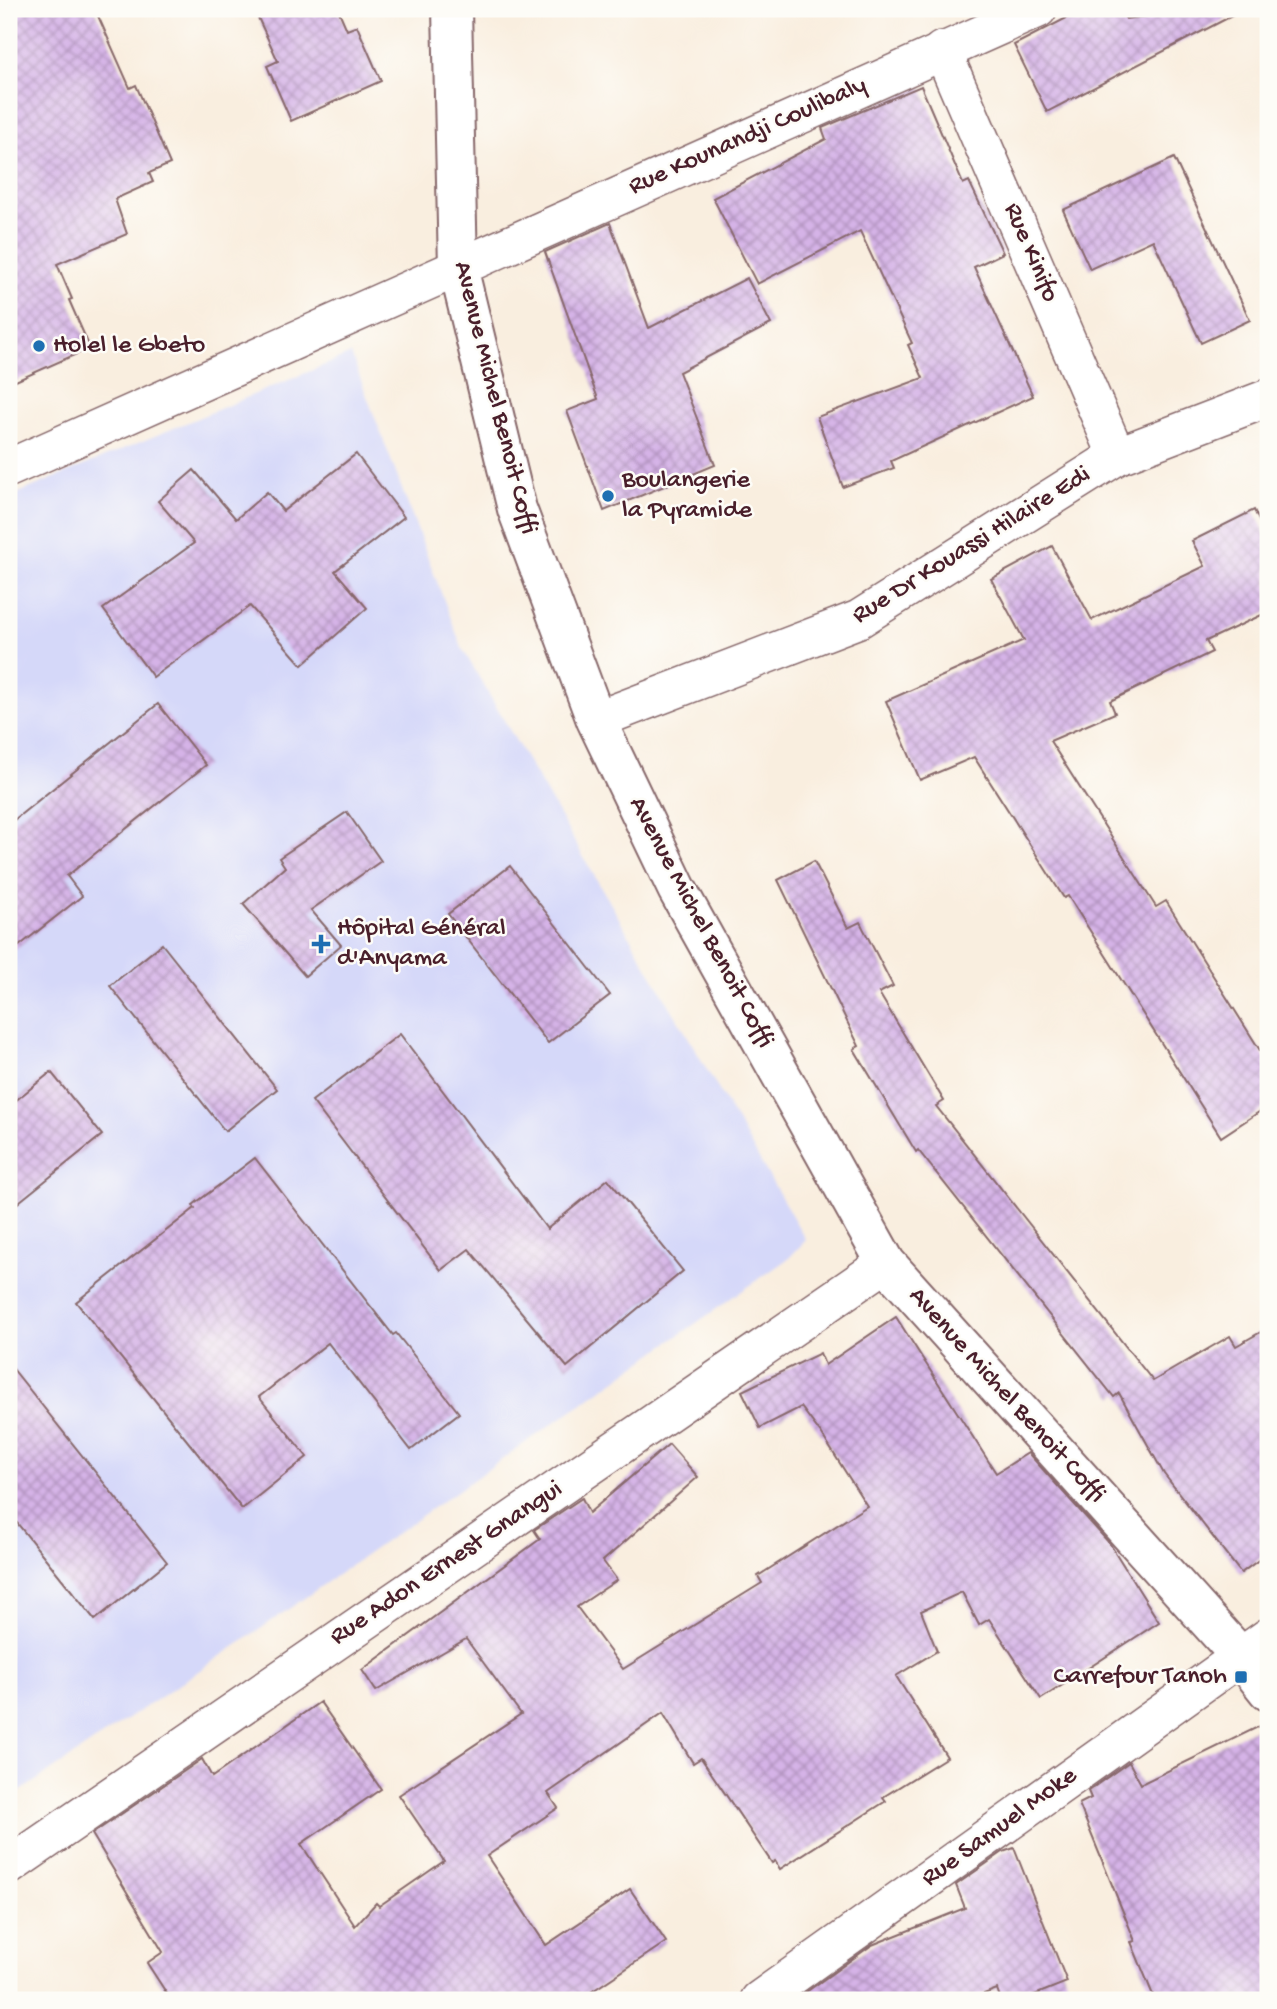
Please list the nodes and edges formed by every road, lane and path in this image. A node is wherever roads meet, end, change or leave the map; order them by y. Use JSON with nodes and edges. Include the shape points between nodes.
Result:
{"nodes":[{"id":1,"x":452,"y":9,"type":"edge"},
{"id":2,"x":1038,"y":9,"type":"edge"},
{"id":3,"x":942,"y":50,"type":"junction"},
{"id":4,"x":458,"y":267,"type":"junction"},
{"id":5,"x":1268,"y":398,"type":"edge"},
{"id":6,"x":1117,"y":456,"type":"junction"},
{"id":7,"x":9,"y":468,"type":"edge"},
{"id":8,"x":596,"y":720,"type":"junction"},
{"id":9,"x":886,"y":1263,"type":"junction"},
{"id":10,"x":1254,"y":1646,"type":"edge"},
{"id":11,"x":1268,"y":1691,"type":"edge"},
{"id":12,"x":9,"y":1866,"type":"edge"},
{"id":13,"x":759,"y":2000,"type":"edge"}],
"edges":[{"from":1,"to":4,"type":"street","name":"Avenue Michel Benoit Coffi"},
{"from":2,"to":3,"type":"street","name":"Rue Kounandji Coulibaly"},
{"from":3,"to":4,"type":"street","name":"Rue Kounandji Coulibaly"},
{"from":3,"to":6,"type":"street","name":"Rue Kinifo"},
{"from":4,"to":7,"type":"street","name":"Rue Kounandji Coulibaly"},
{"from":4,"to":8,"type":"street","name":"Avenue Michel Benoit Coffi","via":[[517,509]]},
{"from":5,"to":6,"type":"street","name":"Rue Dr Kouassi Hilaire Edi"},
{"from":6,"to":8,"type":"street","name":"Rue Dr Kouassi Hilaire Edi","via":[[859,619]]},
{"from":8,"to":9,"type":"street","name":"Avenue Michel Benoit Coffi","via":[[677,889]]},
{"from":9,"to":10,"type":"street","name":"Avenue Michel Benoit Coffi"},
{"from":9,"to":12,"type":"street","name":"Rue Adon Ernest Gnangui"},
{"from":10,"to":11,"type":"street","name":"Avenue Michel Benoit Coffi"},
{"from":10,"to":13,"type":"street","name":"Rue Samuel Moke"}]}
